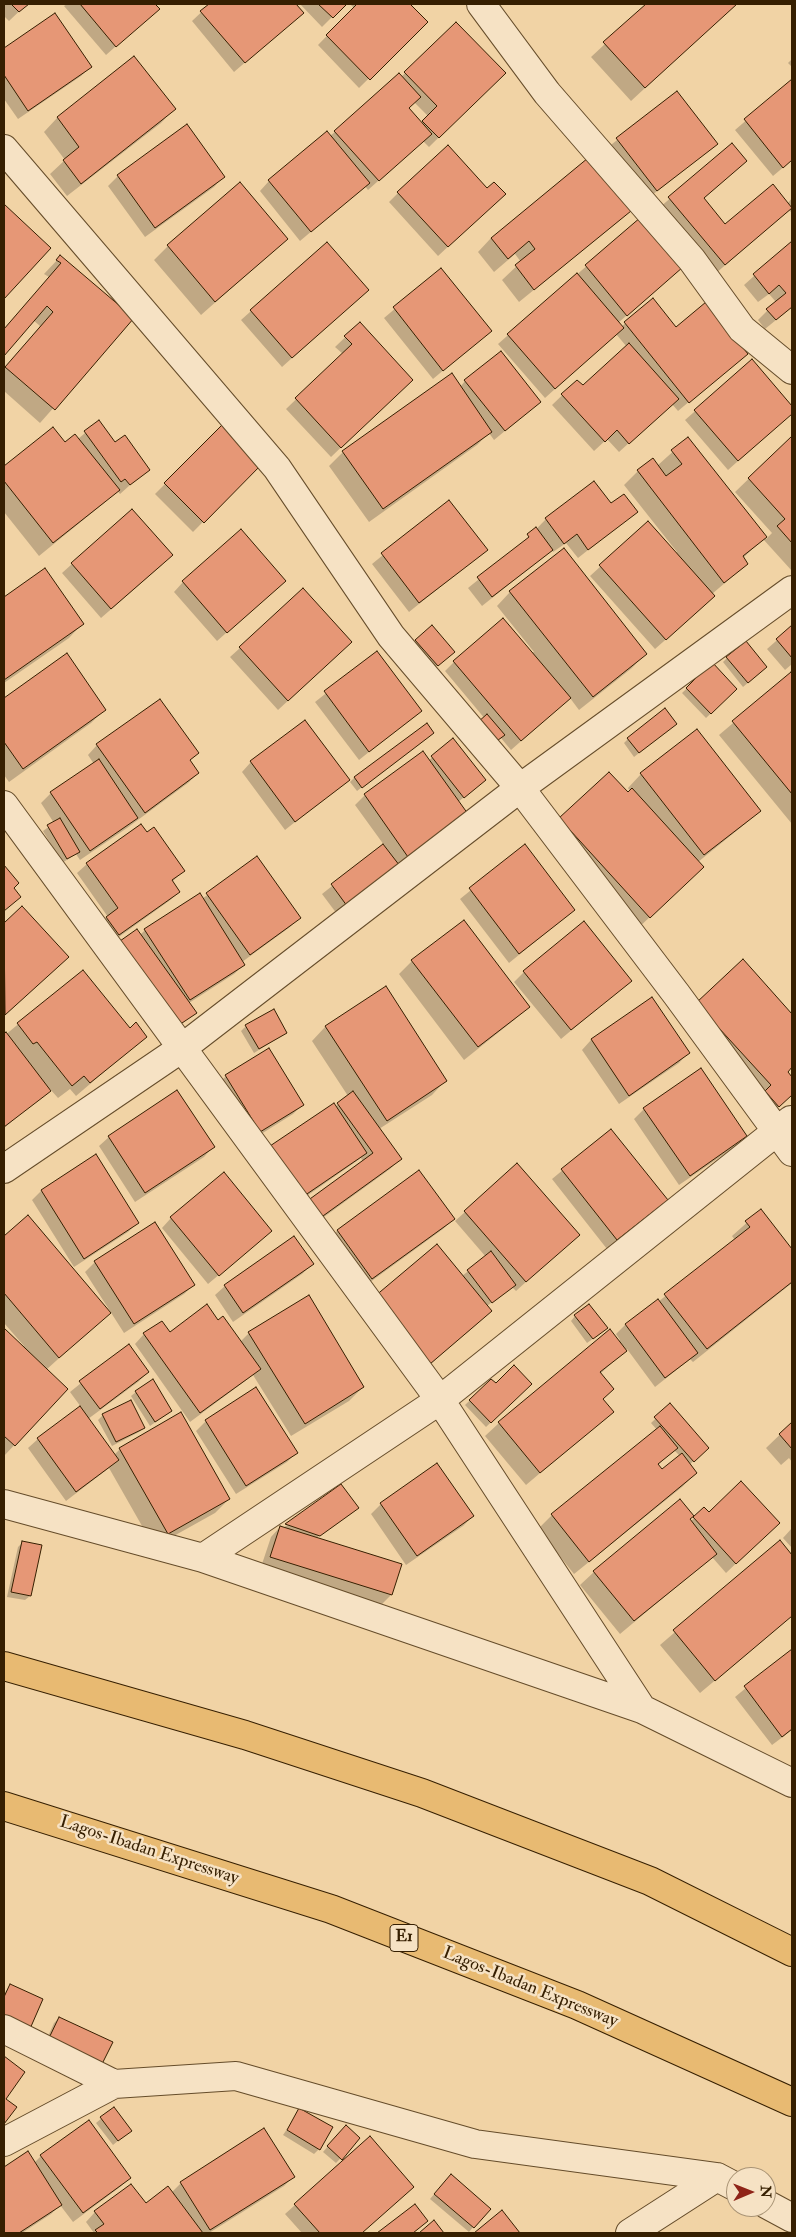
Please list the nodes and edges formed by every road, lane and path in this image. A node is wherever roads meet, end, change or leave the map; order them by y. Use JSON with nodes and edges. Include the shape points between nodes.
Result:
{"nodes":[{"id":1,"x":481,"y":4,"type":"edge"},
{"id":2,"x":4,"y":149,"type":"edge"},
{"id":3,"x":792,"y":370,"type":"edge"},
{"id":4,"x":792,"y":590,"type":"edge"},
{"id":5,"x":520,"y":788,"type":"junction"},
{"id":6,"x":4,"y":805,"type":"edge"},
{"id":7,"x":182,"y":1048,"type":"junction"},
{"id":8,"x":787,"y":1134,"type":"edge"},
{"id":9,"x":4,"y":1169,"type":"edge"},
{"id":10,"x":440,"y":1400,"type":"junction"},
{"id":11,"x":4,"y":1504,"type":"edge"},
{"id":12,"x":202,"y":1558,"type":"junction"},
{"id":13,"x":4,"y":1666,"type":"edge"},
{"id":14,"x":642,"y":1710,"type":"junction"},
{"id":15,"x":792,"y":1783,"type":"edge"},
{"id":16,"x":4,"y":1806,"type":"edge"},
{"id":17,"x":792,"y":1952,"type":"edge"},
{"id":18,"x":4,"y":2029,"type":"edge"},
{"id":19,"x":114,"y":2084,"type":"junction"},
{"id":20,"x":792,"y":2102,"type":"edge"},
{"id":21,"x":4,"y":2142,"type":"edge"},
{"id":22,"x":726,"y":2182,"type":"edge"},
{"id":23,"x":776,"y":2209,"type":"edge"},
{"id":24,"x":792,"y":2218,"type":"edge"},
{"id":25,"x":630,"y":2233,"type":"edge"}],
"edges":[{"from":1,"to":3,"type":"street","via":[[547,93],[692,260],[742,330]]},
{"from":2,"to":5,"type":"street","via":[[277,468],[391,636]]},
{"from":4,"to":5,"type":"street"},
{"from":5,"to":7,"type":"street"},
{"from":5,"to":8,"type":"street"},
{"from":6,"to":7,"type":"street"},
{"from":7,"to":9,"type":"street"},
{"from":7,"to":10,"type":"street"},
{"from":8,"to":10,"type":"street"},
{"from":10,"to":12,"type":"street"},
{"from":10,"to":14,"type":"street"},
{"from":11,"to":12,"type":"street"},
{"from":12,"to":14,"type":"street"},
{"from":13,"to":17,"type":"highway","via":[[245,1735],[422,1793],[650,1881]]},
{"from":14,"to":15,"type":"street"},
{"from":16,"to":20,"type":"highway","name":"Lagos-Ibadan Expressway","number":"E1","via":[[331,1909],[577,2005]]},
{"from":18,"to":19,"type":"street"},
{"from":19,"to":21,"type":"street"},
{"from":19,"to":22,"type":"street","via":[[236,2076],[475,2144]]},
{"from":22,"to":25,"type":"street"},
{"from":23,"to":24,"type":"street"}]}
